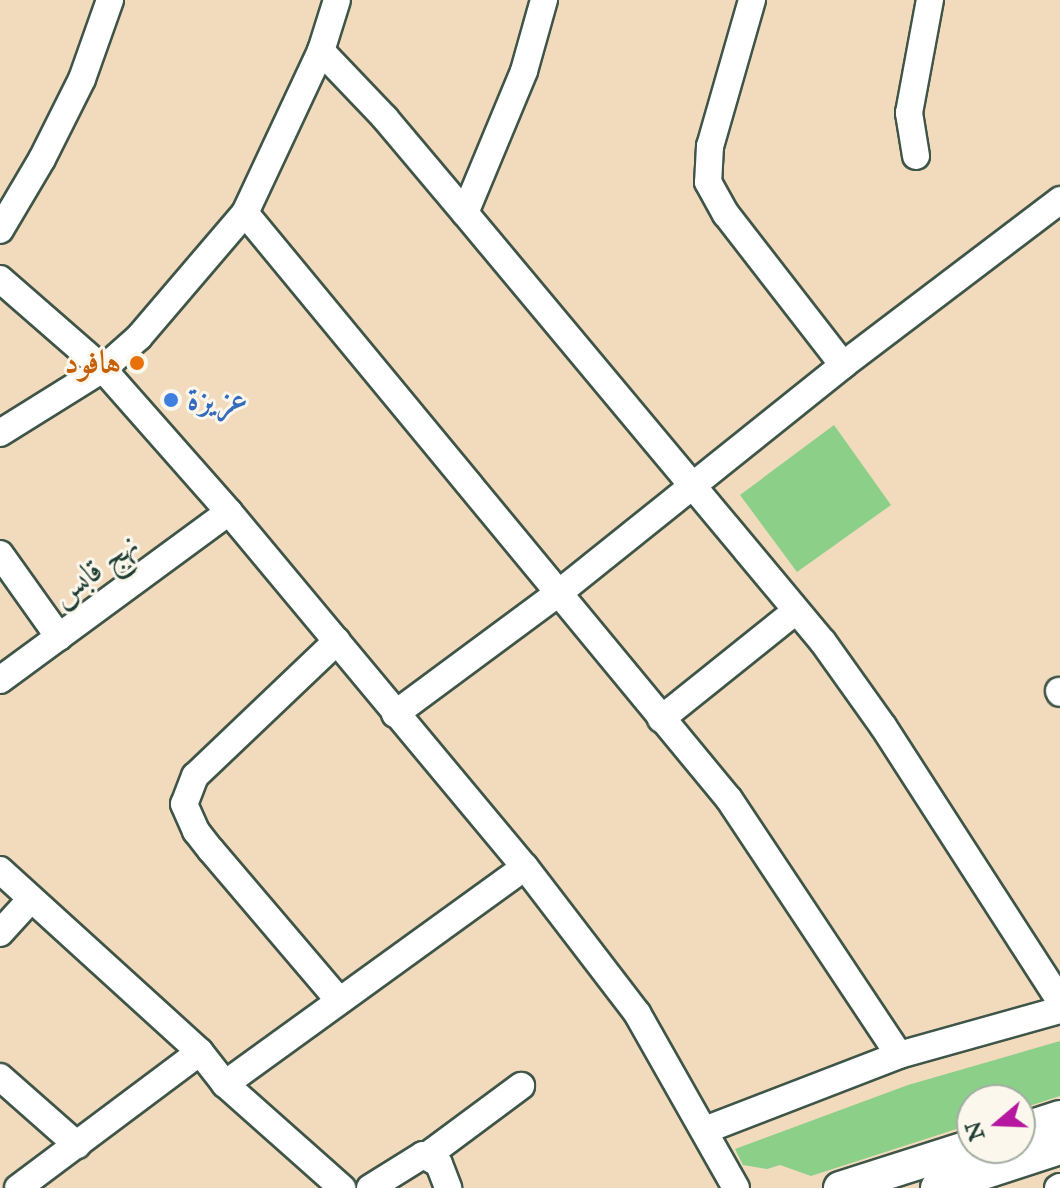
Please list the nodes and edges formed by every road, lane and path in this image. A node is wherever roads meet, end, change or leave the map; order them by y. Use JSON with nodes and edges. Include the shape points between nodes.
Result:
{"nodes":[{"id":1,"x":110,"y":0,"type":"edge"},
{"id":2,"x":337,"y":0,"type":"edge"},
{"id":3,"x":544,"y":0,"type":"edge"},
{"id":4,"x":752,"y":0,"type":"edge"},
{"id":5,"x":930,"y":0,"type":"edge"},
{"id":6,"x":321,"y":51,"type":"junction"},
{"id":7,"x":916,"y":156,"type":"dead end"},
{"id":8,"x":1060,"y":200,"type":"edge"},
{"id":9,"x":245,"y":213,"type":"junction"},
{"id":10,"x":465,"y":213,"type":"junction"},
{"id":11,"x":0,"y":230,"type":"edge"},
{"id":12,"x":0,"y":279,"type":"edge"},
{"id":13,"x":843,"y":365,"type":"junction"},
{"id":14,"x":103,"y":369,"type":"junction"},
{"id":15,"x":0,"y":433,"type":"edge"},
{"id":16,"x":692,"y":485,"type":"junction"},
{"id":17,"x":229,"y":512,"type":"junction"},
{"id":18,"x":0,"y":554,"type":"edge"},
{"id":19,"x":560,"y":592,"type":"junction"},
{"id":20,"x":796,"y":611,"type":"junction"},
{"id":21,"x":59,"y":637,"type":"junction"},
{"id":22,"x":337,"y":641,"type":"junction"},
{"id":23,"x":0,"y":680,"type":"edge"},
{"id":24,"x":395,"y":714,"type":"junction"},
{"id":25,"x":661,"y":719,"type":"junction"},
{"id":26,"x":525,"y":867,"type":"junction"},
{"id":27,"x":0,"y":870,"type":"edge"},
{"id":28,"x":31,"y":899,"type":"junction"},
{"id":29,"x":0,"y":933,"type":"edge"},
{"id":30,"x":338,"y":999,"type":"junction"},
{"id":31,"x":1060,"y":1001,"type":"edge"},
{"id":32,"x":1060,"y":1010,"type":"edge"},
{"id":33,"x":200,"y":1052,"type":"junction"},
{"id":34,"x":899,"y":1055,"type":"junction"},
{"id":35,"x":0,"y":1077,"type":"edge"},
{"id":36,"x":225,"y":1084,"type":"junction"},
{"id":37,"x":521,"y":1086,"type":"dead end"},
{"id":38,"x":1060,"y":1117,"type":"edge"},
{"id":39,"x":1036,"y":1125,"type":"edge"},
{"id":40,"x":705,"y":1130,"type":"junction"},
{"id":41,"x":77,"y":1145,"type":"junction"},
{"id":42,"x":1060,"y":1148,"type":"edge"},
{"id":43,"x":956,"y":1151,"type":"edge"},
{"id":44,"x":428,"y":1155,"type":"junction"},
{"id":45,"x":18,"y":1188,"type":"edge"},
{"id":46,"x":342,"y":1188,"type":"edge"},
{"id":47,"x":370,"y":1188,"type":"edge"},
{"id":48,"x":448,"y":1188,"type":"edge"},
{"id":49,"x":736,"y":1188,"type":"edge"},
{"id":50,"x":840,"y":1188,"type":"edge"},
{"id":51,"x":937,"y":1188,"type":"edge"}],
"edges":[{"from":1,"to":11,"type":"street","via":[[82,79]]},
{"from":2,"to":6,"type":"street"},
{"from":3,"to":10,"type":"street","via":[[524,71]]},
{"from":4,"to":13,"type":"street","via":[[710,146],[708,182],[720,207]]},
{"from":5,"to":7,"type":"street","via":[[909,113]]},
{"from":6,"to":9,"type":"street"},
{"from":6,"to":10,"type":"street"},
{"from":8,"to":13,"type":"street"},
{"from":9,"to":14,"type":"street","via":[[148,327]]},
{"from":9,"to":19,"type":"street"},
{"from":10,"to":16,"type":"street"},
{"from":12,"to":14,"type":"street"},
{"from":13,"to":16,"type":"street"},
{"from":14,"to":15,"type":"street"},
{"from":14,"to":17,"type":"street"},
{"from":16,"to":19,"type":"street"},
{"from":16,"to":20,"type":"street"},
{"from":17,"to":21,"type":"street","name":"نهج قابس"},
{"from":17,"to":22,"type":"street"},
{"from":18,"to":21,"type":"street"},
{"from":19,"to":24,"type":"street"},
{"from":19,"to":25,"type":"street"},
{"from":20,"to":25,"type":"street"},
{"from":20,"to":31,"type":"street","via":[[883,726]]},
{"from":21,"to":23,"type":"street","name":"نهج قابس"},
{"from":22,"to":24,"type":"street"},
{"from":22,"to":30,"type":"street","via":[[195,776],[184,804],[211,850]]},
{"from":24,"to":26,"type":"street"},
{"from":25,"to":34,"type":"street","via":[[729,799]]},
{"from":26,"to":30,"type":"street"},
{"from":26,"to":40,"type":"street","via":[[637,1013]]},
{"from":27,"to":28,"type":"street"},
{"from":28,"to":29,"type":"street"},
{"from":28,"to":33,"type":"street"},
{"from":30,"to":36,"type":"street"},
{"from":32,"to":34,"type":"street"},
{"from":33,"to":36,"type":"street"},
{"from":33,"to":41,"type":"street"},
{"from":34,"to":40,"type":"street"},
{"from":35,"to":41,"type":"street"},
{"from":36,"to":46,"type":"street"},
{"from":37,"to":44,"type":"street"},
{"from":38,"to":39,"type":"street"},
{"from":40,"to":49,"type":"street"},
{"from":41,"to":45,"type":"street"},
{"from":42,"to":51,"type":"street"},
{"from":43,"to":50,"type":"street"},
{"from":44,"to":47,"type":"street","via":[[415,1157]]},
{"from":44,"to":48,"type":"street","via":[[439,1164]]}]}
